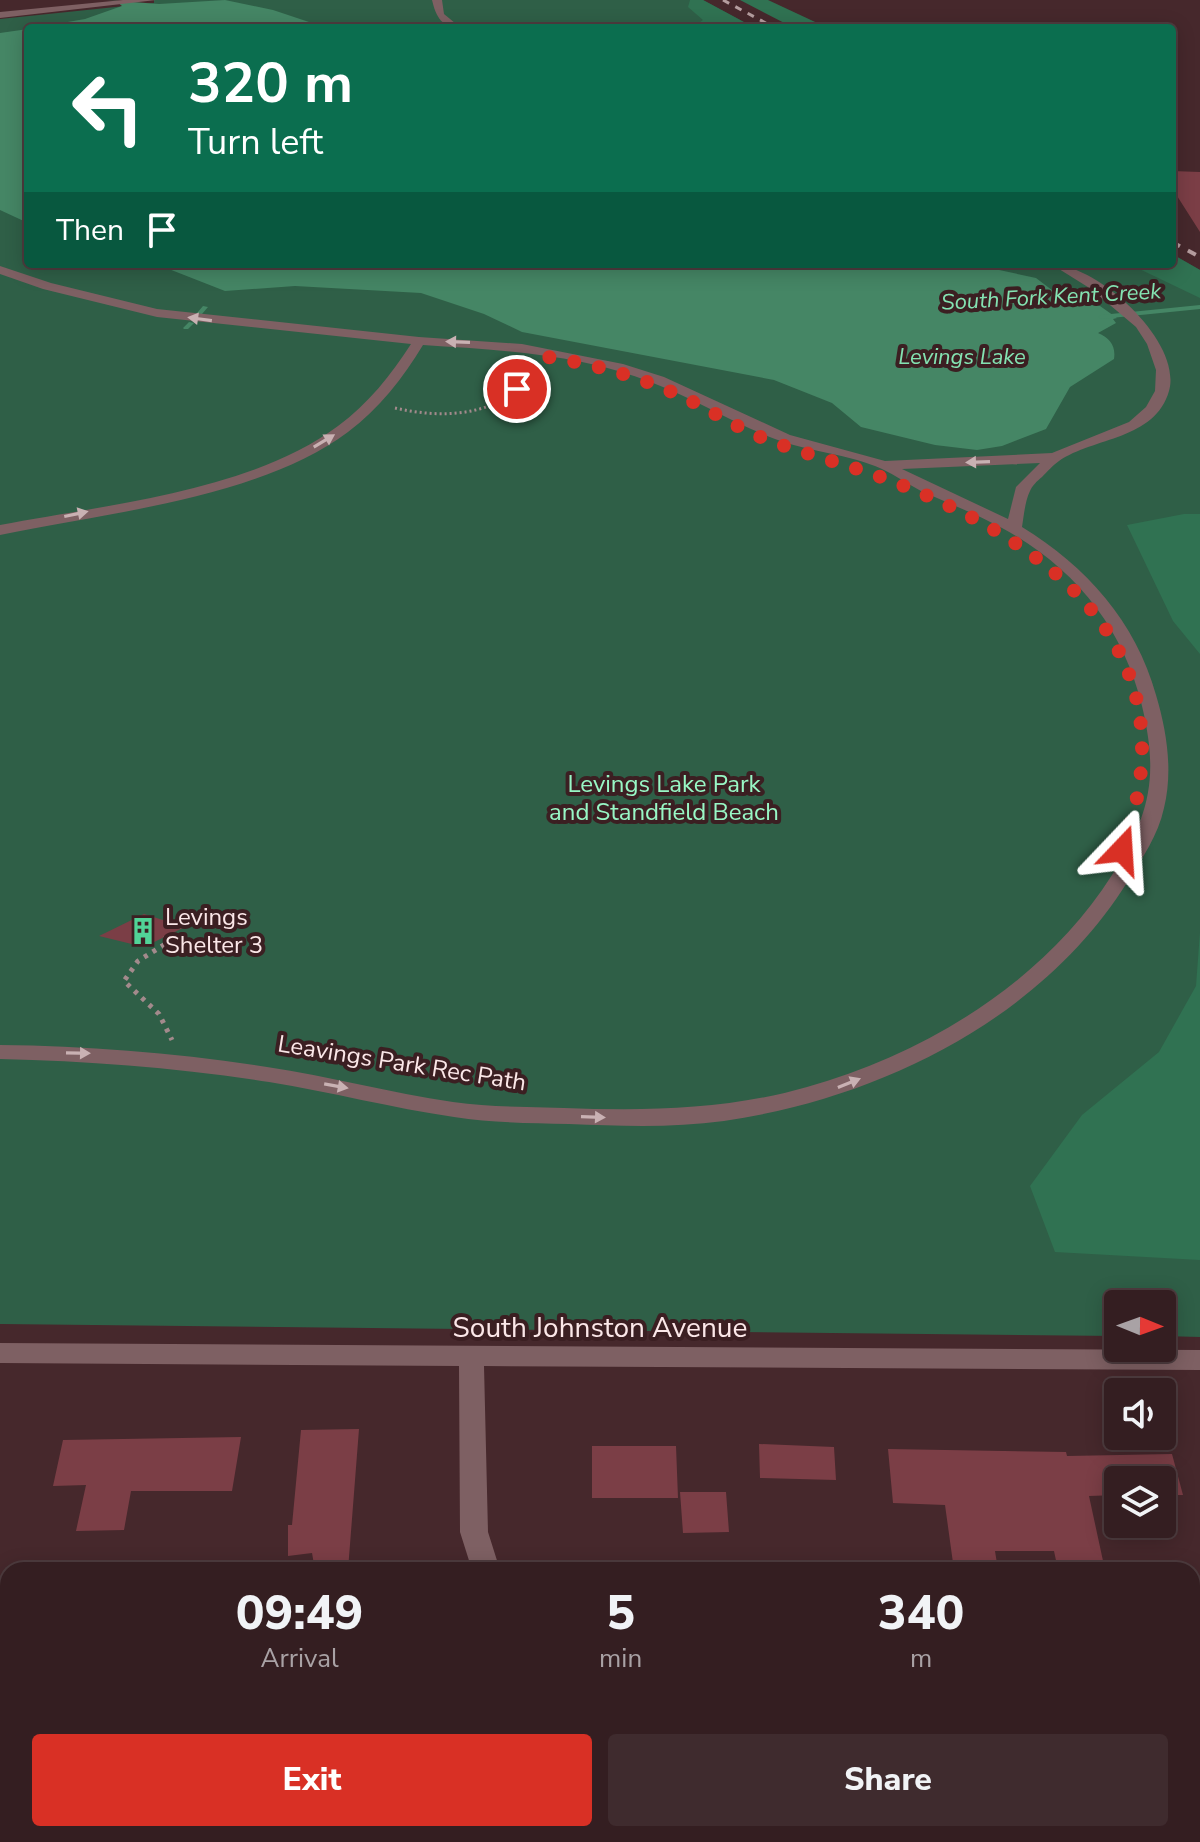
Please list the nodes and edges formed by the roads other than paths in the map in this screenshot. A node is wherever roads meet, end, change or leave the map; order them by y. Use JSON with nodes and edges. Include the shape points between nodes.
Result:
{"nodes":[{"id":1,"x":151,"y":0,"type":"edge"},
{"id":2,"x":437,"y":0,"type":"edge"},
{"id":3,"x":144,"y":1,"type":"edge"},
{"id":4,"x":0,"y":15,"type":"edge"},
{"id":5,"x":451,"y":24,"type":"edge"},
{"id":6,"x":1063,"y":268,"type":"edge"},
{"id":7,"x":0,"y":270,"type":"edge"},
{"id":8,"x":419,"y":341,"type":"junction"},
{"id":9,"x":1055,"y":457,"type":"junction"},
{"id":10,"x":885,"y":465,"type":"junction"},
{"id":11,"x":1014,"y":528,"type":"junction"},
{"id":12,"x":0,"y":530,"type":"edge"},
{"id":13,"x":0,"y":1052,"type":"edge"},
{"id":14,"x":0,"y":1353,"type":"edge"},
{"id":15,"x":471,"y":1356,"type":"junction"},
{"id":16,"x":1200,"y":1360,"type":"edge"},
{"id":17,"x":483,"y":1562,"type":"edge"}],
"edges":[{"from":1,"to":3,"type":"street"},
{"from":2,"to":5,"type":"street","via":[[440,15]]},
{"from":3,"to":4,"type":"street"},
{"from":6,"to":9,"type":"street","via":[[1116,301],[1141,324],[1163,370],[1162,391],[1134,425]]},
{"from":8,"to":7,"type":"street","one_way":true,"via":[[157,313]]},
{"from":10,"to":8,"type":"street","one_way":true,"via":[[785,438],[623,368],[483,344]]},
{"from":12,"to":8,"type":"street","one_way":true,"via":[[201,488],[292,459],[332,437],[371,405]]},
{"from":9,"to":10,"type":"street","one_way":true},
{"from":9,"to":11,"type":"street","via":[[1023,487]]},
{"from":10,"to":11,"type":"street","via":[[911,483]]},
{"from":13,"to":11,"type":"street","one_way":true,"via":[[159,1052],[482,1113],[644,1119],[744,1110],[838,1088],[934,1048],[1011,999],[1078,937],[1120,884],[1152,826],[1158,738],[1125,635],[1098,599]]},
{"from":14,"to":15,"type":"street","name":"South Johnston Avenue"},
{"from":15,"to":16,"type":"street","name":"South Johnston Avenue"},
{"from":15,"to":17,"type":"street","via":[[474,1532]]}]}
